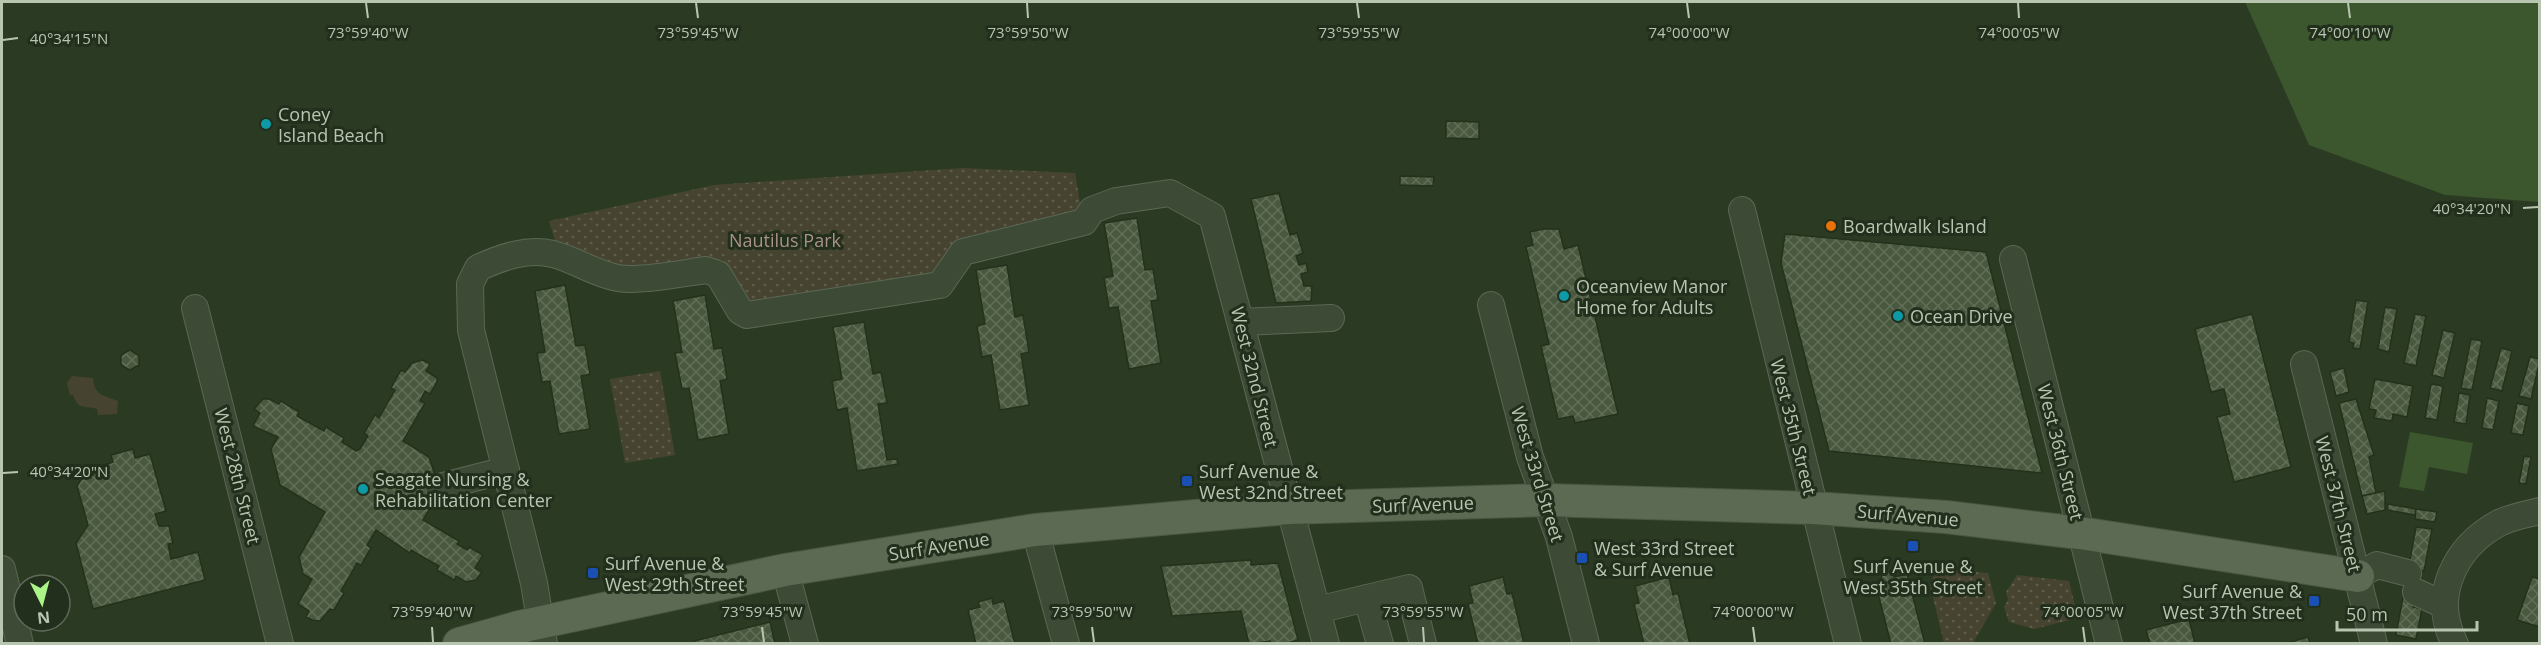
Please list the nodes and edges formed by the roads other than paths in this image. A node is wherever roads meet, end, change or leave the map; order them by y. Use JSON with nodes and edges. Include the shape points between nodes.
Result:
{"nodes":[{"id":1,"x":1742,"y":210,"type":"dead end"},
{"id":2,"x":2013,"y":259,"type":"dead end"},
{"id":3,"x":1491,"y":305,"type":"dead end"},
{"id":4,"x":195,"y":308,"type":"dead end"},
{"id":5,"x":1331,"y":318,"type":"dead end"},
{"id":6,"x":1241,"y":322,"type":"junction"},
{"id":7,"x":2304,"y":364,"type":"dead end"},
{"id":8,"x":507,"y":470,"type":"junction"},
{"id":9,"x":439,"y":487,"type":"dead end"},
{"id":10,"x":1546,"y":500,"type":"junction"},
{"id":11,"x":1288,"y":508,"type":"junction"},
{"id":12,"x":1814,"y":508,"type":"junction"},
{"id":13,"x":2540,"y":511,"type":"edge"},
{"id":14,"x":1035,"y":530,"type":"junction"},
{"id":15,"x":2080,"y":533,"type":"junction"},
{"id":16,"x":2455,"y":566,"type":"junction"},
{"id":17,"x":2,"y":569,"type":"edge"},
{"id":18,"x":786,"y":570,"type":"junction"},
{"id":19,"x":2358,"y":576,"type":"junction"},
{"id":20,"x":2412,"y":582,"type":"junction"},
{"id":21,"x":1367,"y":598,"type":"junction"},
{"id":22,"x":2444,"y":605,"type":"junction"},
{"id":23,"x":1317,"y":610,"type":"junction"},
{"id":24,"x":542,"y":633,"type":"edge"},
{"id":25,"x":1325,"y":643,"type":"edge"},
{"id":26,"x":20,"y":644,"type":"edge"},
{"id":27,"x":280,"y":644,"type":"edge"},
{"id":28,"x":459,"y":644,"type":"edge"},
{"id":29,"x":805,"y":644,"type":"edge"},
{"id":30,"x":1066,"y":644,"type":"edge"},
{"id":31,"x":1380,"y":644,"type":"edge"},
{"id":32,"x":1423,"y":644,"type":"edge"},
{"id":33,"x":1586,"y":644,"type":"edge"},
{"id":34,"x":1848,"y":644,"type":"edge"},
{"id":35,"x":2109,"y":644,"type":"edge"},
{"id":36,"x":2374,"y":644,"type":"edge"},
{"id":37,"x":2455,"y":644,"type":"edge"}],
"edges":[{"from":1,"to":12,"type":"street","name":"West 35th Street"},
{"from":2,"to":15,"type":"street","name":"West 36th Street"},
{"from":3,"to":10,"type":"street","name":"West 33rd Street","via":[[1530,457]]},
{"from":4,"to":27,"type":"street","name":"West 28th Street"},
{"from":5,"to":6,"type":"street"},
{"from":6,"to":8,"type":"street","name":"West 32nd Street","via":[[1212,216],[1170,193],[1116,201],[1092,210],[1084,222],[963,252],[940,285],[747,315],[740,311],[718,274],[706,270],[620,278],[554,255],[529,251],[478,267],[470,284],[471,330]]},
{"from":6,"to":11,"type":"street","name":"West 32nd Street"},
{"from":7,"to":19,"type":"street","name":"West 37th Street"},
{"from":8,"to":9,"type":"street"},
{"from":8,"to":24,"type":"street"},
{"from":10,"to":11,"type":"main road","name":"Surf Avenue"},
{"from":10,"to":12,"type":"main road","name":"Surf Avenue"},
{"from":10,"to":33,"type":"street","name":"West 33rd Street"},
{"from":11,"to":14,"type":"main road","name":"Surf Avenue"},
{"from":11,"to":23,"type":"street","name":"West 32nd Street"},
{"from":12,"to":15,"type":"main road","name":"Surf Avenue","via":[[1946,517]]},
{"from":12,"to":34,"type":"street","name":"West 35th Street"},
{"from":13,"to":16,"type":"street","via":[[2501,522],[2474,541]]},
{"from":14,"to":18,"type":"main road","name":"Surf Avenue"},
{"from":14,"to":30,"type":"street"},
{"from":15,"to":19,"type":"main road","name":"Surf Avenue"},
{"from":15,"to":35,"type":"street","name":"West 36th Street"},
{"from":16,"to":20,"type":"street","name":"Surf Avenue"},
{"from":16,"to":22,"type":"street","via":[[2445,586]]},
{"from":17,"to":26,"type":"street"},
{"from":18,"to":24,"type":"main road","name":"Surf Avenue"},
{"from":18,"to":29,"type":"street"},
{"from":19,"to":20,"type":"street","name":"Surf Avenue"},
{"from":19,"to":36,"type":"street","name":"West 37th Street"},
{"from":20,"to":22,"type":"street","name":"Surf Avenue"},
{"from":21,"to":23,"type":"street"},
{"from":21,"to":31,"type":"street"},
{"from":21,"to":32,"type":"street","via":[[1409,588]]},
{"from":22,"to":37,"type":"street"},
{"from":23,"to":25,"type":"street","name":"West 32nd Street"},
{"from":24,"to":28,"type":"main road","name":"Surf Avenue"}]}
